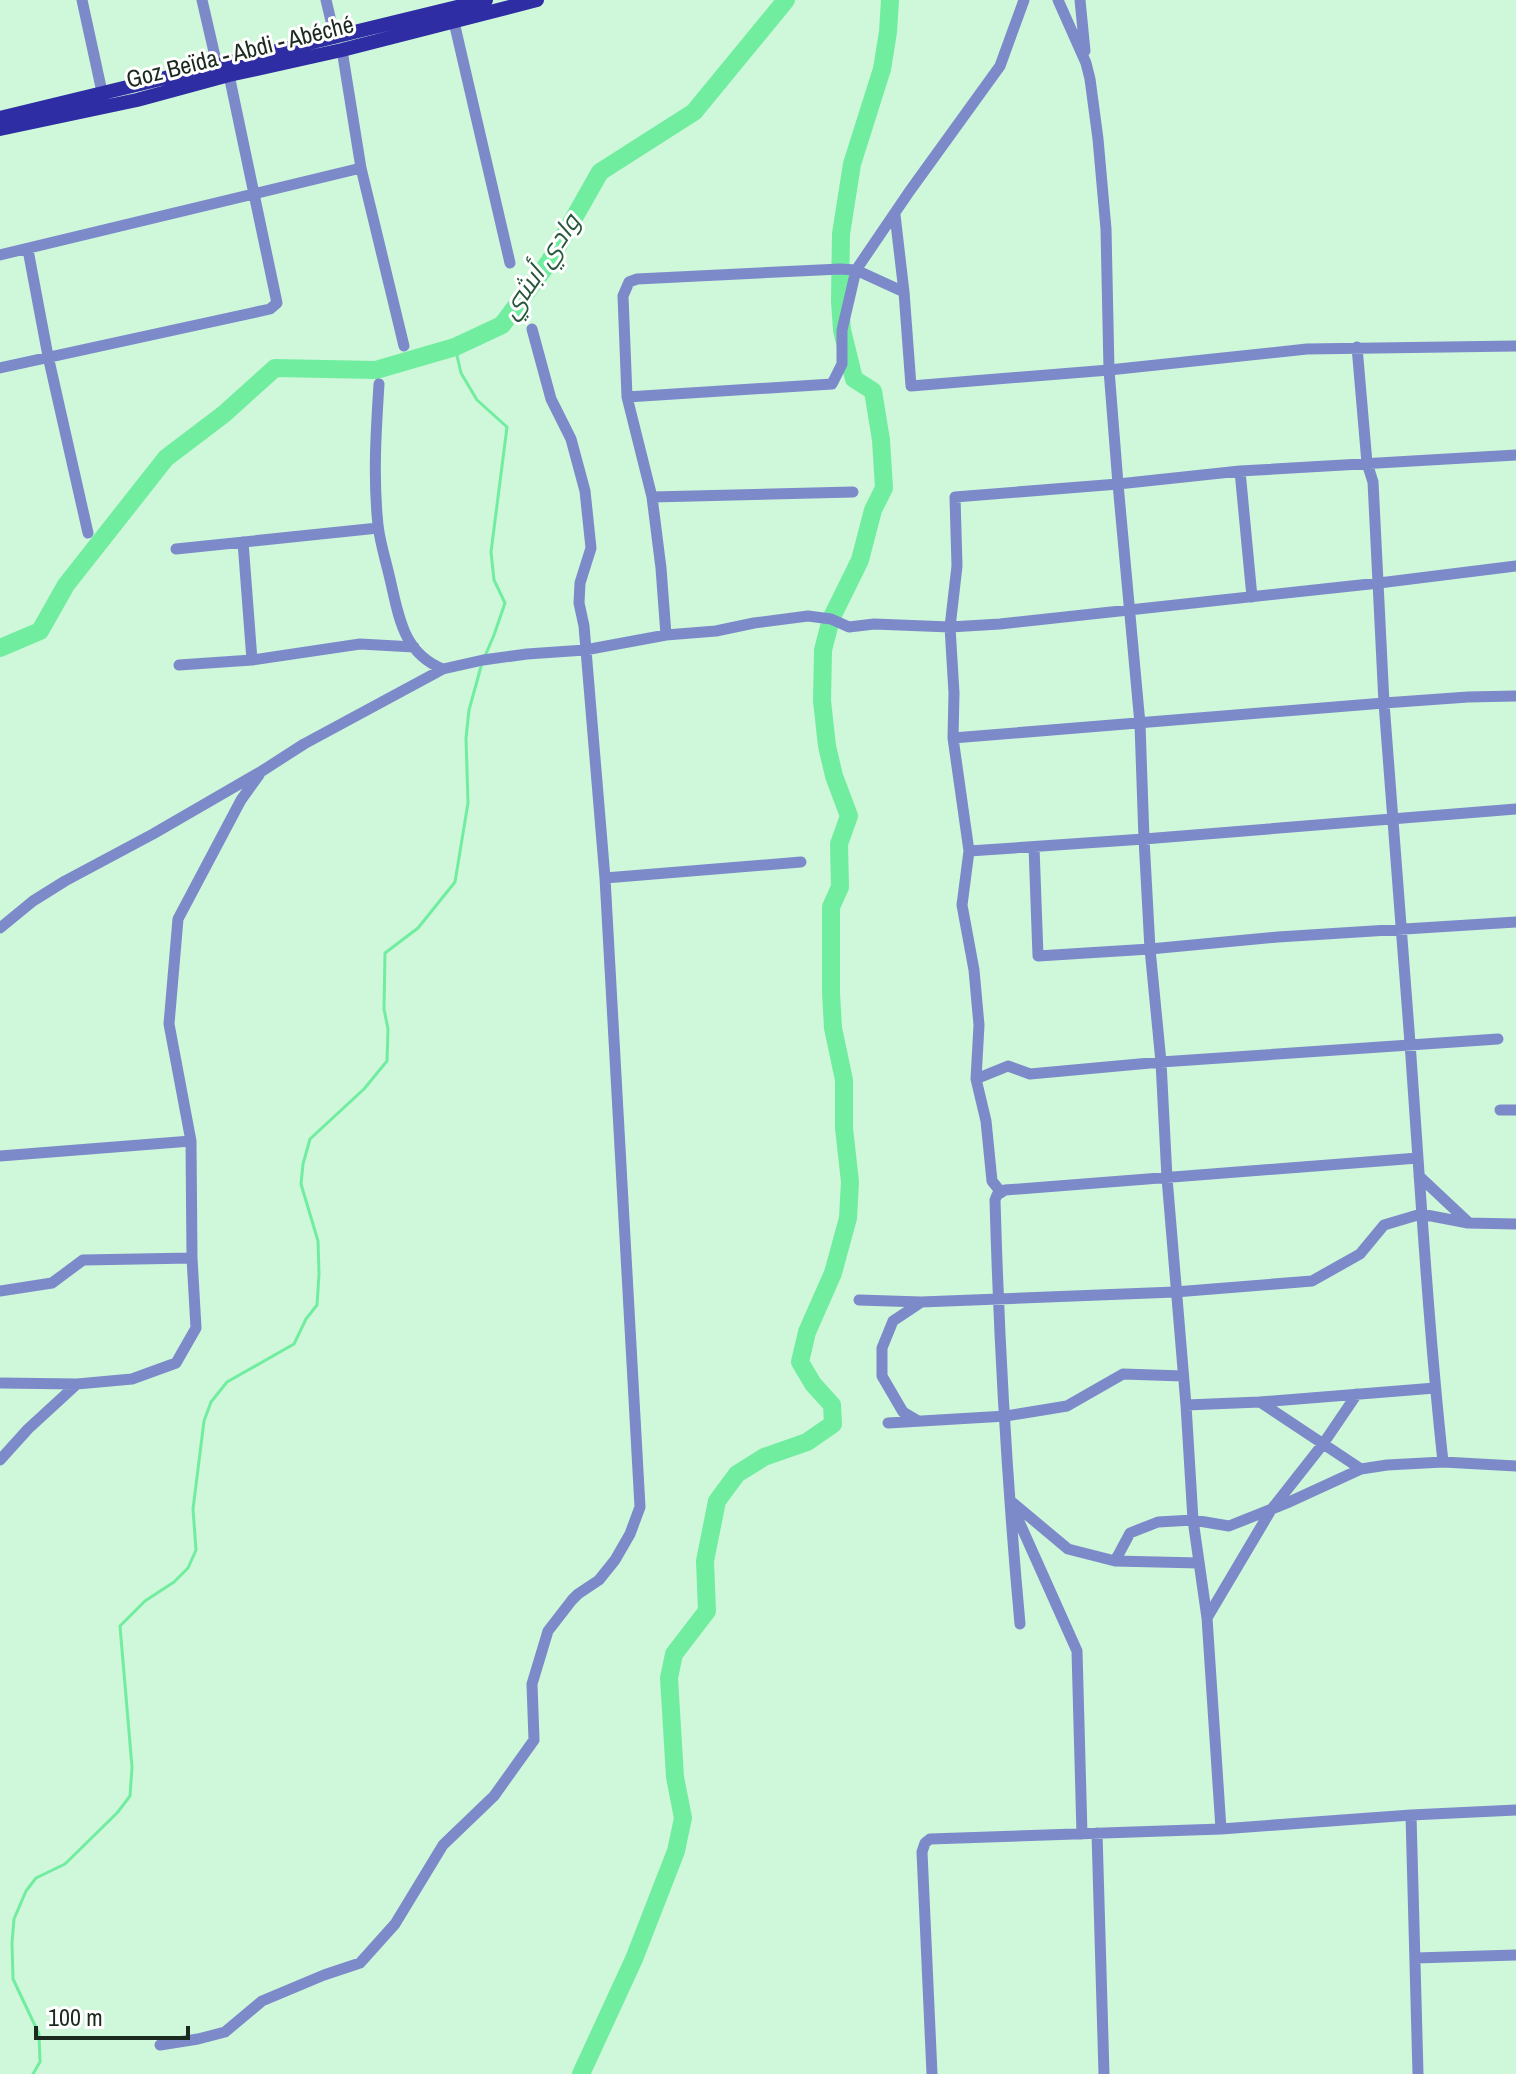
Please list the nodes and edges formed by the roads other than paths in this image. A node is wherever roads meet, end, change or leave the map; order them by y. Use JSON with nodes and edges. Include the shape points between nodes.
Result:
{"nodes":[{"id":1,"x":82,"y":0,"type":"edge"},
{"id":2,"x":202,"y":0,"type":"edge"},
{"id":3,"x":326,"y":0,"type":"edge"},
{"id":4,"x":486,"y":0,"type":"edge"},
{"id":5,"x":537,"y":0,"type":"edge"},
{"id":6,"x":1024,"y":0,"type":"edge"},
{"id":7,"x":1058,"y":0,"type":"edge"},
{"id":8,"x":1080,"y":0,"type":"edge"},
{"id":9,"x":455,"y":10,"type":"edge"},
{"id":10,"x":338,"y":44,"type":"junction"},
{"id":11,"x":1086,"y":63,"type":"junction"},
{"id":12,"x":223,"y":70,"type":"junction"},
{"id":13,"x":104,"y":100,"type":"junction"},
{"id":14,"x":0,"y":118,"type":"edge"},
{"id":15,"x":0,"y":129,"type":"edge"},
{"id":16,"x":361,"y":168,"type":"junction"},
{"id":17,"x":254,"y":195,"type":"junction"},
{"id":18,"x":895,"y":215,"type":"junction"},
{"id":19,"x":28,"y":250,"type":"junction"},
{"id":20,"x":0,"y":255,"type":"edge"},
{"id":21,"x":510,"y":263,"type":"dead end"},
{"id":22,"x":856,"y":270,"type":"junction"},
{"id":23,"x":904,"y":292,"type":"junction"},
{"id":24,"x":532,"y":329,"type":"dead end"},
{"id":25,"x":404,"y":346,"type":"dead end"},
{"id":26,"x":1516,"y":346,"type":"edge"},
{"id":27,"x":1357,"y":347,"type":"junction"},
{"id":28,"x":48,"y":356,"type":"junction"},
{"id":29,"x":0,"y":368,"type":"edge"},
{"id":30,"x":1109,"y":370,"type":"junction"},
{"id":31,"x":379,"y":384,"type":"dead end"},
{"id":32,"x":627,"y":397,"type":"junction"},
{"id":33,"x":1516,"y":455,"type":"edge"},
{"id":34,"x":1367,"y":463,"type":"junction"},
{"id":35,"x":1240,"y":471,"type":"junction"},
{"id":36,"x":1118,"y":484,"type":"junction"},
{"id":37,"x":853,"y":492,"type":"dead end"},
{"id":38,"x":652,"y":497,"type":"junction"},
{"id":39,"x":378,"y":528,"type":"junction"},
{"id":40,"x":88,"y":533,"type":"dead end"},
{"id":41,"x":243,"y":542,"type":"junction"},
{"id":42,"x":176,"y":549,"type":"dead end"},
{"id":43,"x":1516,"y":566,"type":"edge"},
{"id":44,"x":1379,"y":583,"type":"junction"},
{"id":45,"x":1252,"y":597,"type":"junction"},
{"id":46,"x":1130,"y":610,"type":"junction"},
{"id":47,"x":950,"y":627,"type":"junction"},
{"id":48,"x":666,"y":635,"type":"junction"},
{"id":49,"x":414,"y":647,"type":"junction"},
{"id":50,"x":585,"y":650,"type":"junction"},
{"id":51,"x":252,"y":660,"type":"junction"},
{"id":52,"x":179,"y":665,"type":"dead end"},
{"id":53,"x":443,"y":669,"type":"junction"},
{"id":54,"x":1516,"y":696,"type":"edge"},
{"id":55,"x":1384,"y":703,"type":"junction"},
{"id":56,"x":1140,"y":724,"type":"junction"},
{"id":57,"x":953,"y":738,"type":"junction"},
{"id":58,"x":262,"y":771,"type":"junction"},
{"id":59,"x":1516,"y":809,"type":"edge"},
{"id":60,"x":1392,"y":819,"type":"junction"},
{"id":61,"x":1144,"y":839,"type":"junction"},
{"id":62,"x":1034,"y":847,"type":"junction"},
{"id":63,"x":969,"y":851,"type":"junction"},
{"id":64,"x":801,"y":862,"type":"dead end"},
{"id":65,"x":605,"y":878,"type":"junction"},
{"id":66,"x":1516,"y":922,"type":"edge"},
{"id":67,"x":0,"y":928,"type":"edge"},
{"id":68,"x":1402,"y":929,"type":"junction"},
{"id":69,"x":1150,"y":949,"type":"junction"},
{"id":70,"x":1498,"y":1039,"type":"dead end"},
{"id":71,"x":1410,"y":1045,"type":"junction"},
{"id":72,"x":1161,"y":1062,"type":"junction"},
{"id":73,"x":976,"y":1079,"type":"junction"},
{"id":74,"x":1500,"y":1110,"type":"dead end"},
{"id":75,"x":1516,"y":1110,"type":"edge"},
{"id":76,"x":191,"y":1141,"type":"junction"},
{"id":77,"x":0,"y":1156,"type":"edge"},
{"id":78,"x":1418,"y":1158,"type":"junction"},
{"id":79,"x":1419,"y":1176,"type":"junction"},
{"id":80,"x":1167,"y":1178,"type":"junction"},
{"id":81,"x":1000,"y":1191,"type":"junction"},
{"id":82,"x":1421,"y":1214,"type":"junction"},
{"id":83,"x":1468,"y":1223,"type":"junction"},
{"id":84,"x":1516,"y":1224,"type":"edge"},
{"id":85,"x":192,"y":1258,"type":"junction"},
{"id":86,"x":0,"y":1291,"type":"edge"},
{"id":87,"x":1175,"y":1292,"type":"junction"},
{"id":88,"x":998,"y":1299,"type":"junction"},
{"id":89,"x":859,"y":1300,"type":"dead end"},
{"id":90,"x":921,"y":1302,"type":"junction"},
{"id":91,"x":1183,"y":1376,"type":"junction"},
{"id":92,"x":0,"y":1383,"type":"edge"},
{"id":93,"x":77,"y":1384,"type":"junction"},
{"id":94,"x":1435,"y":1388,"type":"junction"},
{"id":95,"x":1357,"y":1394,"type":"junction"},
{"id":96,"x":1260,"y":1402,"type":"junction"},
{"id":97,"x":1186,"y":1405,"type":"junction"},
{"id":98,"x":1006,"y":1416,"type":"junction"},
{"id":99,"x":918,"y":1421,"type":"junction"},
{"id":100,"x":888,"y":1423,"type":"dead end"},
{"id":101,"x":1323,"y":1444,"type":"junction"},
{"id":102,"x":0,"y":1460,"type":"edge"},
{"id":103,"x":1443,"y":1462,"type":"junction"},
{"id":104,"x":1516,"y":1466,"type":"edge"},
{"id":105,"x":1361,"y":1469,"type":"junction"},
{"id":106,"x":1009,"y":1500,"type":"junction"},
{"id":107,"x":1271,"y":1510,"type":"junction"},
{"id":108,"x":1193,"y":1520,"type":"junction"},
{"id":109,"x":1115,"y":1561,"type":"junction"},
{"id":110,"x":1199,"y":1563,"type":"junction"},
{"id":111,"x":1207,"y":1618,"type":"junction"},
{"id":112,"x":1020,"y":1624,"type":"dead end"},
{"id":113,"x":1516,"y":1810,"type":"edge"},
{"id":114,"x":1411,"y":1815,"type":"junction"},
{"id":115,"x":1221,"y":1829,"type":"junction"},
{"id":116,"x":1097,"y":1833,"type":"junction"},
{"id":117,"x":1082,"y":1834,"type":"junction"},
{"id":118,"x":1516,"y":1955,"type":"edge"},
{"id":119,"x":1415,"y":1958,"type":"junction"},
{"id":120,"x":160,"y":2045,"type":"dead end"},
{"id":121,"x":932,"y":2074,"type":"edge"},
{"id":122,"x":1104,"y":2074,"type":"edge"},
{"id":123,"x":1418,"y":2074,"type":"edge"}],
"edges":[{"from":1,"to":13,"type":"street"},
{"from":2,"to":12,"type":"street"},
{"from":3,"to":10,"type":"street"},
{"from":4,"to":9,"type":"main road"},
{"from":5,"to":9,"type":"main road"},
{"from":6,"to":18,"type":"street","via":[[1000,66]]},
{"from":7,"to":11,"type":"street"},
{"from":8,"to":11,"type":"street"},
{"from":9,"to":10,"type":"main road"},
{"from":9,"to":21,"type":"street"},
{"from":10,"to":12,"type":"main road"},
{"from":10,"to":16,"type":"street"},
{"from":11,"to":30,"type":"street","via":[[1106,229]]},
{"from":12,"to":13,"type":"main road"},
{"from":12,"to":17,"type":"street"},
{"from":13,"to":14,"type":"main road"},
{"from":13,"to":15,"type":"main road","name":"Goz Beïda - Abdi - Abéché"},
{"from":16,"to":17,"type":"street"},
{"from":16,"to":25,"type":"street"},
{"from":17,"to":19,"type":"street"},
{"from":17,"to":28,"type":"street","via":[[274,306]]},
{"from":18,"to":22,"type":"street"},
{"from":18,"to":23,"type":"street"},
{"from":19,"to":20,"type":"street"},
{"from":19,"to":28,"type":"street"},
{"from":22,"to":23,"type":"street"},
{"from":22,"to":32,"type":"street","via":[[842,330],[842,364],[832,384]]},
{"from":22,"to":32,"type":"street","via":[[629,282],[622,304]]},
{"from":23,"to":30,"type":"street","via":[[911,386]]},
{"from":24,"to":50,"type":"street","via":[[585,491],[591,548],[579,603]]},
{"from":26,"to":27,"type":"street"},
{"from":27,"to":30,"type":"street"},
{"from":27,"to":34,"type":"street"},
{"from":28,"to":29,"type":"street"},
{"from":28,"to":40,"type":"street"},
{"from":30,"to":36,"type":"street"},
{"from":31,"to":39,"type":"street"},
{"from":32,"to":38,"type":"street"},
{"from":33,"to":34,"type":"street"},
{"from":34,"to":35,"type":"street"},
{"from":34,"to":44,"type":"street","via":[[1373,482]]},
{"from":35,"to":36,"type":"street"},
{"from":35,"to":45,"type":"street"},
{"from":36,"to":46,"type":"street"},
{"from":36,"to":47,"type":"street","via":[[955,497],[957,566]]},
{"from":37,"to":38,"type":"street"},
{"from":38,"to":48,"type":"street"},
{"from":39,"to":41,"type":"street"},
{"from":39,"to":49,"type":"street","via":[[401,625]]},
{"from":41,"to":42,"type":"street"},
{"from":41,"to":51,"type":"street"},
{"from":43,"to":44,"type":"street"},
{"from":44,"to":45,"type":"street"},
{"from":44,"to":55,"type":"street"},
{"from":45,"to":46,"type":"street"},
{"from":46,"to":47,"type":"street"},
{"from":46,"to":56,"type":"street"},
{"from":47,"to":48,"type":"street","via":[[849,627],[808,616]]},
{"from":47,"to":57,"type":"street"},
{"from":48,"to":50,"type":"street"},
{"from":49,"to":51,"type":"street","via":[[360,644]]},
{"from":49,"to":53,"type":"street"},
{"from":50,"to":53,"type":"street"},
{"from":50,"to":65,"type":"street"},
{"from":51,"to":52,"type":"street"},
{"from":53,"to":58,"type":"street"},
{"from":54,"to":55,"type":"street"},
{"from":55,"to":56,"type":"street"},
{"from":55,"to":60,"type":"street"},
{"from":56,"to":57,"type":"street"},
{"from":56,"to":61,"type":"street"},
{"from":57,"to":63,"type":"street"},
{"from":58,"to":67,"type":"street","via":[[65,881]]},
{"from":58,"to":76,"type":"street","via":[[178,919],[169,1024]]},
{"from":59,"to":60,"type":"street"},
{"from":60,"to":61,"type":"street"},
{"from":60,"to":68,"type":"street"},
{"from":61,"to":62,"type":"street"},
{"from":61,"to":69,"type":"street"},
{"from":62,"to":63,"type":"street"},
{"from":62,"to":69,"type":"street","via":[[1038,956]]},
{"from":63,"to":73,"type":"street","via":[[962,905],[976,984]]},
{"from":64,"to":65,"type":"street"},
{"from":65,"to":120,"type":"street","via":[[640,1507],[630,1534],[599,1580],[578,1594],[548,1631],[532,1684],[534,1740],[494,1796],[443,1845],[395,1924],[360,1963],[262,2001],[225,2032]]},
{"from":66,"to":68,"type":"street"},
{"from":68,"to":69,"type":"street"},
{"from":68,"to":71,"type":"street"},
{"from":69,"to":72,"type":"street"},
{"from":70,"to":71,"type":"street"},
{"from":71,"to":72,"type":"street"},
{"from":71,"to":78,"type":"street"},
{"from":72,"to":73,"type":"street","via":[[1030,1074],[1008,1066]]},
{"from":72,"to":80,"type":"street"},
{"from":73,"to":81,"type":"street","via":[[992,1181]]},
{"from":74,"to":75,"type":"street"},
{"from":76,"to":77,"type":"street"},
{"from":76,"to":85,"type":"street"},
{"from":78,"to":79,"type":"street"},
{"from":78,"to":80,"type":"street"},
{"from":79,"to":82,"type":"street"},
{"from":79,"to":83,"type":"street"},
{"from":80,"to":81,"type":"street"},
{"from":80,"to":87,"type":"street"},
{"from":81,"to":88,"type":"street","via":[[995,1200]]},
{"from":82,"to":83,"type":"street"},
{"from":82,"to":87,"type":"street","via":[[1384,1225],[1360,1254],[1312,1281]]},
{"from":82,"to":94,"type":"street"},
{"from":83,"to":84,"type":"street"},
{"from":85,"to":86,"type":"street","via":[[83,1260],[52,1283]]},
{"from":85,"to":93,"type":"street","via":[[196,1328],[176,1363],[132,1379]]},
{"from":87,"to":88,"type":"street"},
{"from":87,"to":91,"type":"street"},
{"from":88,"to":90,"type":"street"},
{"from":88,"to":98,"type":"street"},
{"from":89,"to":90,"type":"street"},
{"from":90,"to":99,"type":"street","via":[[893,1321],[882,1348],[882,1376],[903,1412]]},
{"from":91,"to":97,"type":"street"},
{"from":91,"to":98,"type":"street","via":[[1123,1374],[1067,1406]]},
{"from":92,"to":93,"type":"street"},
{"from":93,"to":102,"type":"street"},
{"from":94,"to":95,"type":"street"},
{"from":94,"to":103,"type":"street"},
{"from":95,"to":96,"type":"street"},
{"from":95,"to":101,"type":"street"},
{"from":96,"to":97,"type":"street"},
{"from":96,"to":101,"type":"street"},
{"from":97,"to":108,"type":"street"},
{"from":98,"to":99,"type":"street"},
{"from":98,"to":106,"type":"street"},
{"from":99,"to":100,"type":"street"},
{"from":101,"to":105,"type":"street"},
{"from":101,"to":107,"type":"street"},
{"from":103,"to":104,"type":"street"},
{"from":103,"to":105,"type":"street"},
{"from":105,"to":107,"type":"street"},
{"from":106,"to":109,"type":"street","via":[[1068,1549]]},
{"from":106,"to":112,"type":"street"},
{"from":106,"to":117,"type":"street","via":[[1077,1651]]},
{"from":107,"to":108,"type":"street","via":[[1229,1526]]},
{"from":107,"to":111,"type":"street"},
{"from":108,"to":109,"type":"street","via":[[1158,1522],[1130,1533]]},
{"from":108,"to":110,"type":"street"},
{"from":109,"to":110,"type":"street"},
{"from":110,"to":111,"type":"street"},
{"from":111,"to":115,"type":"street"},
{"from":113,"to":114,"type":"street"},
{"from":114,"to":115,"type":"street"},
{"from":114,"to":119,"type":"street"},
{"from":115,"to":116,"type":"street"},
{"from":116,"to":117,"type":"street"},
{"from":116,"to":122,"type":"street"},
{"from":117,"to":121,"type":"street","via":[[925,1843]]},
{"from":118,"to":119,"type":"street"},
{"from":119,"to":123,"type":"street"}]}
